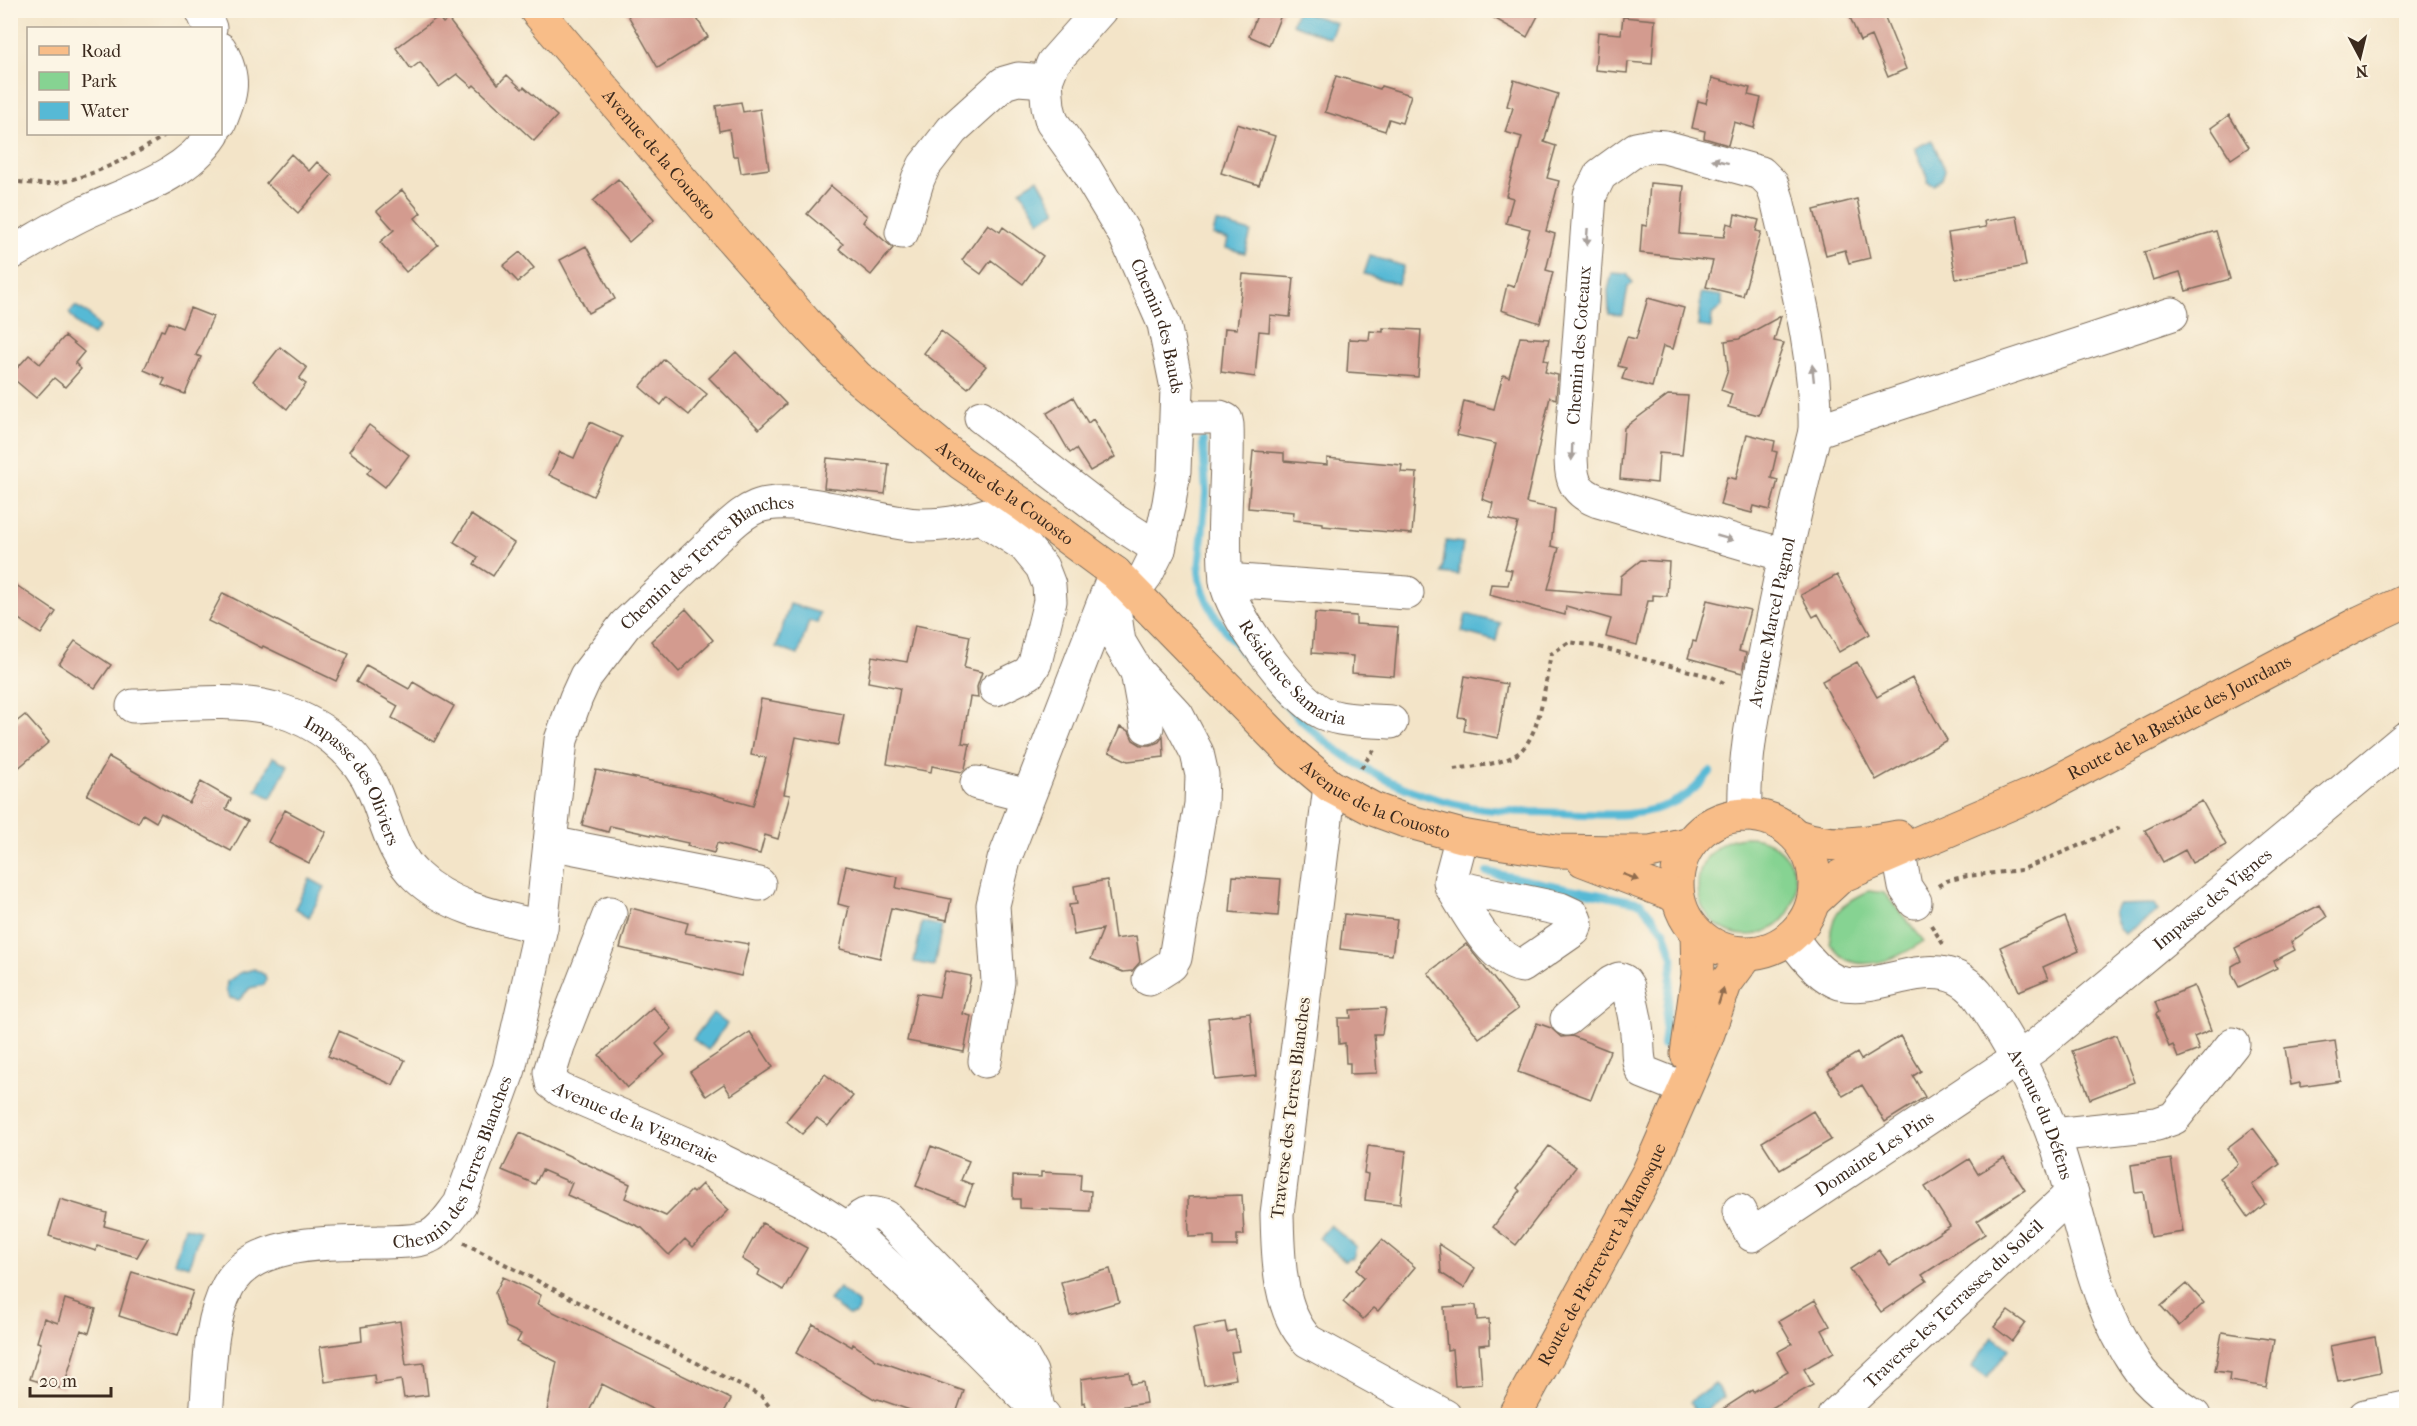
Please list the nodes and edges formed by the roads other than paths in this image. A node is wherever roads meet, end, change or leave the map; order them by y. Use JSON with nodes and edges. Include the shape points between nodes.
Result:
{"nodes":[{"id":1,"x":202,"y":10,"type":"edge"},
{"id":2,"x":536,"y":10,"type":"edge"},
{"id":3,"x":1100,"y":10,"type":"edge"},
{"id":4,"x":210,"y":27,"type":"edge"},
{"id":5,"x":222,"y":55,"type":"edge"},
{"id":6,"x":1046,"y":81,"type":"junction"},
{"id":7,"x":222,"y":117,"type":"edge"},
{"id":8,"x":212,"y":135,"type":"edge"},
{"id":9,"x":1772,"y":184,"type":"joint"},
{"id":10,"x":902,"y":232,"type":"dead end"},
{"id":11,"x":10,"y":254,"type":"edge"},
{"id":12,"x":2172,"y":314,"type":"dead end"},
{"id":13,"x":981,"y":417,"type":"dead end"},
{"id":14,"x":1177,"y":417,"type":"junction"},
{"id":15,"x":1815,"y":431,"type":"junction"},
{"id":16,"x":1023,"y":505,"type":"junction"},
{"id":17,"x":982,"y":518,"type":"junction"},
{"id":18,"x":1159,"y":549,"type":"junction"},
{"id":19,"x":1784,"y":555,"type":"junction"},
{"id":20,"x":1226,"y":580,"type":"junction"},
{"id":21,"x":1125,"y":582,"type":"junction"},
{"id":22,"x":1407,"y":593,"type":"dead end"},
{"id":23,"x":2406,"y":601,"type":"edge"},
{"id":24,"x":1137,"y":672,"type":"junction"},
{"id":25,"x":996,"y":689,"type":"dead end"},
{"id":26,"x":133,"y":706,"type":"dead end"},
{"id":27,"x":1391,"y":722,"type":"dead end"},
{"id":28,"x":1147,"y":727,"type":"dead end"},
{"id":29,"x":2406,"y":738,"type":"edge"},
{"id":30,"x":977,"y":783,"type":"dead end"},
{"id":31,"x":1330,"y":786,"type":"junction"},
{"id":32,"x":1028,"y":796,"type":"junction"},
{"id":33,"x":1745,"y":815,"type":"junction"},
{"id":34,"x":1462,"y":836,"type":"junction"},
{"id":35,"x":1797,"y":836,"type":"junction"},
{"id":36,"x":550,"y":843,"type":"junction"},
{"id":37,"x":1690,"y":843,"type":"junction"},
{"id":38,"x":1896,"y":845,"type":"junction"},
{"id":39,"x":1556,"y":850,"type":"junction"},
{"id":40,"x":759,"y":884,"type":"dead end"},
{"id":41,"x":1450,"y":886,"type":"dead end"},
{"id":42,"x":1677,"y":896,"type":"junction"},
{"id":43,"x":1813,"y":902,"type":"junction"},
{"id":44,"x":1915,"y":902,"type":"road end"},
{"id":45,"x":610,"y":913,"type":"dead end"},
{"id":46,"x":541,"y":927,"type":"junction"},
{"id":47,"x":1697,"y":933,"type":"junction"},
{"id":48,"x":1791,"y":937,"type":"junction"},
{"id":49,"x":1748,"y":954,"type":"junction"},
{"id":50,"x":1149,"y":979,"type":"dead end"},
{"id":51,"x":1567,"y":1019,"type":"dead end"},
{"id":52,"x":2234,"y":1044,"type":"dead end"},
{"id":53,"x":2019,"y":1059,"type":"junction"},
{"id":54,"x":985,"y":1061,"type":"dead end"},
{"id":55,"x":1683,"y":1088,"type":"junction"},
{"id":56,"x":2053,"y":1135,"type":"junction"},
{"id":57,"x":2072,"y":1193,"type":"junction"},
{"id":58,"x":1739,"y":1211,"type":"dead end"},
{"id":59,"x":2406,"y":1408,"type":"edge"},
{"id":60,"x":1041,"y":1412,"type":"edge"},
{"id":61,"x":206,"y":1416,"type":"edge"},
{"id":62,"x":1444,"y":1416,"type":"edge"},
{"id":63,"x":1514,"y":1416,"type":"edge"},
{"id":64,"x":1834,"y":1416,"type":"edge"},
{"id":65,"x":2194,"y":1416,"type":"edge"},
{"id":66,"x":2364,"y":1416,"type":"edge"}],
"edges":[{"from":1,"to":4,"type":"street"},
{"from":2,"to":16,"type":"main road","name":"Avenue de la Couosto","via":[[725,231],[857,377],[961,463]]},
{"from":3,"to":6,"type":"street","via":[[1053,63]]},
{"from":5,"to":7,"type":"street","via":[[232,86]]},
{"from":6,"to":10,"type":"street","via":[[1018,79],[1004,83],[952,130],[924,166]]},
{"from":6,"to":14,"type":"street","name":"Chemin des Bauds","via":[[1052,122],[1125,235],[1164,324],[1177,388]]},
{"from":8,"to":11,"type":"street","via":[[191,158],[160,180],[84,213]]},
{"from":15,"to":9,"type":"street","name":"Avenue Marcel Pagnol","one_way":true,"via":[[1812,362]]},
{"from":9,"to":19,"type":"street","name":"Chemin des Coteaux","one_way":true,"via":[[1753,170],[1651,146],[1636,148],[1600,175],[1590,195],[1571,474],[1586,497]]},
{"from":12,"to":15,"type":"street"},
{"from":13,"to":18,"type":"street"},
{"from":14,"to":18,"type":"street","name":"Chemin des Bauds","via":[[1174,471]]},
{"from":14,"to":20,"type":"street","name":"Résidence Samaria","via":[[1226,420]]},
{"from":15,"to":19,"type":"street","name":"Avenue Marcel Pagnol"},
{"from":16,"to":17,"type":"street","name":"Chemin des Terres Blanches"},
{"from":16,"to":21,"type":"main road","name":"Avenue de la Couosto"},
{"from":17,"to":25,"type":"street","via":[[1024,545],[1042,567],[1049,585],[1050,601],[1035,663],[1029,673]]},
{"from":17,"to":36,"type":"street","name":"Chemin des Terres Blanches","via":[[918,525],[788,503],[758,506],[745,513],[640,609],[586,676],[561,740]]},
{"from":18,"to":21,"type":"street","name":"Chemin des Bauds","via":[[1146,575]]},
{"from":19,"to":33,"type":"street","name":"Avenue Marcel Pagnol","via":[[1749,731]]},
{"from":20,"to":22,"type":"street","name":"Résidence Samaria"},
{"from":20,"to":27,"type":"street","name":"Résidence Samaria","via":[[1236,610],[1289,685],[1306,701],[1335,717]]},
{"from":21,"to":24,"type":"street","via":[[1113,602],[1119,642]]},
{"from":21,"to":31,"type":"main road","name":"Avenue de la Couosto","via":[[1292,754]]},
{"from":21,"to":32,"type":"street","name":"Chemin des Bauds"},
{"from":23,"to":38,"type":"main road","name":"Route de la Bastide des Jourdans","via":[[2036,793],[1951,829]]},
{"from":24,"to":28,"type":"street"},
{"from":24,"to":50,"type":"street","via":[[1177,715],[1197,753],[1202,775],[1201,804],[1175,958]]},
{"from":26,"to":46,"type":"street","name":"Impasse des Oliviers","via":[[253,704],[291,714],[312,725],[356,760],[374,791],[390,838],[416,876],[458,904]]},
{"from":29,"to":53,"type":"street","name":"Impasse des Vignes"},
{"from":30,"to":32,"type":"street"},
{"from":31,"to":34,"type":"main road","name":"Avenue de la Couosto","via":[[1373,809]]},
{"from":31,"to":62,"type":"street","name":"Traverse des Terres Blanches","via":[[1277,1214],[1286,1304],[1298,1331],[1308,1341]]},
{"from":32,"to":54,"type":"street","name":"Chemin des Bauds","via":[[1004,860],[993,905],[998,982]]},
{"from":33,"to":35,"type":"main road","via":[[1780,823]]},
{"from":33,"to":37,"type":"main road","via":[[1710,824]]},
{"from":34,"to":39,"type":"main road","name":"Avenue de la Couosto"},
{"from":34,"to":41,"type":"street"},
{"from":35,"to":38,"type":"main road","name":"Route de la Bastide des Jourdans","via":[[1817,844]]},
{"from":35,"to":43,"type":"main road","via":[[1814,867]]},
{"from":36,"to":40,"type":"street"},
{"from":36,"to":46,"type":"street","name":"Chemin des Terres Blanches"},
{"from":37,"to":39,"type":"main road","name":"Avenue de la Couosto","via":[[1650,852]]},
{"from":37,"to":42,"type":"main road","via":[[1681,859]]},
{"from":38,"to":43,"type":"main road","name":"Route de la Bastide des Jourdans","via":[[1841,876]]},
{"from":38,"to":44,"type":"street","via":[[1905,887]]},
{"from":39,"to":42,"type":"main road","name":"Avenue de la Couosto","one_way":true},
{"from":42,"to":47,"type":"main road"},
{"from":43,"to":48,"type":"main road","via":[[1807,918]]},
{"from":45,"to":60,"type":"street","name":"Avenue de la Vigneraie","via":[[558,1046],[550,1072],[552,1083],[804,1201],[849,1230]]},
{"from":46,"to":61,"type":"street","name":"Chemin des Terres Blanches","via":[[509,1069],[460,1204],[430,1236],[410,1241],[327,1243],[283,1250],[238,1270],[218,1316]]},
{"from":47,"to":49,"type":"main road","via":[[1712,944]]},
{"from":47,"to":55,"type":"main road","name":"Route de Pierrevert à Manosque","via":[[1698,975]]},
{"from":48,"to":49,"type":"main road","via":[[1777,946]]},
{"from":48,"to":53,"type":"street","name":"Avenue du Défens","via":[[1830,978],[1840,982],[1868,982],[1920,972],[1955,978],[1979,996]]},
{"from":55,"to":49,"type":"main road","name":"Route de Pierrevert à Manosque","one_way":true,"via":[[1704,1045],[1725,984]]},
{"from":51,"to":55,"type":"street","via":[[1611,983],[1624,981],[1643,1072]]},
{"from":52,"to":56,"type":"street","via":[[2184,1108],[2166,1123]]},
{"from":53,"to":56,"type":"street","name":"Avenue du Défens"},
{"from":53,"to":58,"type":"street","name":"Domaine Les Pins","via":[[1752,1235]]},
{"from":55,"to":63,"type":"main road","name":"Route de Pierrevert à Manosque","via":[[1648,1173]]},
{"from":56,"to":57,"type":"street","name":"Avenue du Défens"},
{"from":57,"to":64,"type":"street","name":"Traverse les Terrasses du Soleil"},
{"from":57,"to":65,"type":"street","name":"Avenue du Défens","via":[[2103,1300],[2125,1347],[2154,1386]]},
{"from":59,"to":66,"type":"street"}]}
